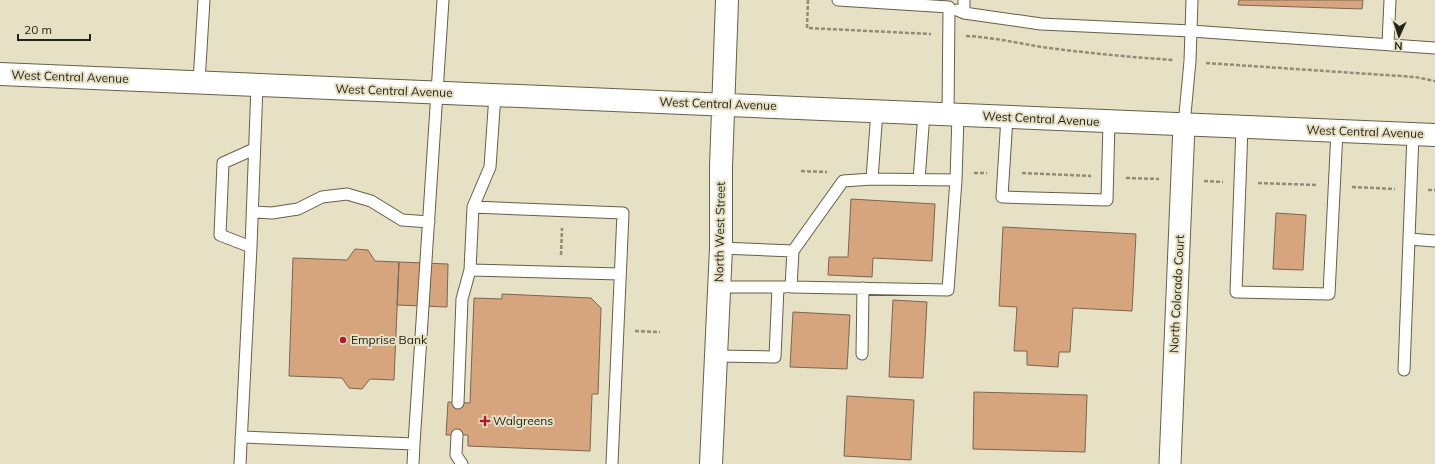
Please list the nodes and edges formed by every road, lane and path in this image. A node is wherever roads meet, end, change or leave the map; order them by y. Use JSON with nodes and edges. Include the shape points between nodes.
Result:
{"nodes":[{"id":1,"x":204,"y":0,"type":"edge"},
{"id":2,"x":443,"y":0,"type":"edge"},
{"id":3,"x":727,"y":0,"type":"edge"},
{"id":4,"x":808,"y":0,"type":"edge"},
{"id":5,"x":838,"y":0,"type":"edge"},
{"id":6,"x":964,"y":0,"type":"edge"},
{"id":7,"x":1192,"y":0,"type":"edge"},
{"id":8,"x":1390,"y":0,"type":"edge"},
{"id":9,"x":949,"y":7,"type":"junction"},
{"id":10,"x":964,"y":12,"type":"junction"},
{"id":11,"x":1191,"y":31,"type":"junction"},
{"id":12,"x":949,"y":35,"type":"junction"},
{"id":13,"x":1388,"y":44,"type":"junction"},
{"id":14,"x":1435,"y":48,"type":"edge"},
{"id":15,"x":1190,"y":62,"type":"junction"},
{"id":16,"x":0,"y":74,"type":"edge"},
{"id":17,"x":1435,"y":81,"type":"edge"},
{"id":18,"x":199,"y":82,"type":"junction"},
{"id":19,"x":257,"y":85,"type":"junction"},
{"id":20,"x":437,"y":92,"type":"junction"},
{"id":21,"x":495,"y":95,"type":"junction"},
{"id":22,"x":723,"y":104,"type":"junction"},
{"id":23,"x":877,"y":111,"type":"junction"},
{"id":24,"x":924,"y":113,"type":"junction"},
{"id":25,"x":953,"y":115,"type":"junction"},
{"id":26,"x":1007,"y":117,"type":"junction"},
{"id":27,"x":1109,"y":122,"type":"junction"},
{"id":28,"x":1184,"y":125,"type":"junction"},
{"id":29,"x":1242,"y":127,"type":"junction"},
{"id":30,"x":1337,"y":131,"type":"junction"},
{"id":31,"x":1413,"y":134,"type":"junction"},
{"id":32,"x":1435,"y":134,"type":"edge"},
{"id":33,"x":254,"y":149,"type":"junction"},
{"id":34,"x":872,"y":179,"type":"junction"},
{"id":35,"x":919,"y":180,"type":"junction"},
{"id":36,"x":956,"y":180,"type":"junction"},
{"id":37,"x":473,"y":207,"type":"junction"},
{"id":38,"x":252,"y":212,"type":"junction"},
{"id":39,"x":429,"y":222,"type":"junction"},
{"id":40,"x":1409,"y":239,"type":"junction"},
{"id":41,"x":1435,"y":241,"type":"edge"},
{"id":42,"x":251,"y":247,"type":"junction"},
{"id":43,"x":721,"y":248,"type":"junction"},
{"id":44,"x":793,"y":252,"type":"junction"},
{"id":45,"x":470,"y":270,"type":"junction"},
{"id":46,"x":620,"y":274,"type":"junction"},
{"id":47,"x":720,"y":287,"type":"junction"},
{"id":48,"x":778,"y":287,"type":"junction"},
{"id":49,"x":791,"y":287,"type":"junction"},
{"id":50,"x":863,"y":288,"type":"junction"},
{"id":51,"x":862,"y":354,"type":"dead end"},
{"id":52,"x":716,"y":356,"type":"junction"},
{"id":53,"x":1404,"y":370,"type":"dead end"},
{"id":54,"x":458,"y":403,"type":"dead end"},
{"id":55,"x":457,"y":435,"type":"dead end"},
{"id":56,"x":241,"y":437,"type":"junction"},
{"id":57,"x":414,"y":444,"type":"junction"},
{"id":58,"x":240,"y":464,"type":"edge"},
{"id":59,"x":413,"y":464,"type":"edge"},
{"id":60,"x":462,"y":464,"type":"edge"},
{"id":61,"x":612,"y":464,"type":"edge"},
{"id":62,"x":711,"y":464,"type":"edge"},
{"id":63,"x":1170,"y":464,"type":"edge"}],
"edges":[{"from":1,"to":18,"type":"lane"},
{"from":2,"to":20,"type":"lane"},
{"from":3,"to":22,"type":"main road","name":"North West Street"},
{"from":4,"to":12,"type":"path","via":[[806,28]]},
{"from":5,"to":9,"type":"lane"},
{"from":6,"to":10,"type":"lane"},
{"from":7,"to":11,"type":"lane"},
{"from":8,"to":13,"type":"lane"},
{"from":9,"to":10,"type":"lane"},
{"from":9,"to":12,"type":"lane"},
{"from":10,"to":11,"type":"lane","via":[[1041,24]]},
{"from":11,"to":13,"type":"lane"},
{"from":11,"to":15,"type":"lane"},
{"from":12,"to":15,"type":"path","via":[[981,36],[1120,57]]},
{"from":12,"to":25,"type":"lane"},
{"from":13,"to":14,"type":"lane"},
{"from":15,"to":17,"type":"path","via":[[1416,77]]},
{"from":15,"to":28,"type":"lane"},
{"from":16,"to":18,"type":"main road","name":"West Central Avenue"},
{"from":18,"to":19,"type":"main road","name":"West Central Avenue"},
{"from":19,"to":20,"type":"main road","name":"West Central Avenue"},
{"from":19,"to":33,"type":"lane"},
{"from":20,"to":21,"type":"main road","name":"West Central Avenue"},
{"from":20,"to":39,"type":"lane"},
{"from":21,"to":22,"type":"main road","name":"West Central Avenue"},
{"from":21,"to":37,"type":"lane","via":[[490,167]]},
{"from":22,"to":23,"type":"main road","name":"West Central Avenue"},
{"from":22,"to":43,"type":"main road","name":"North West Street"},
{"from":23,"to":24,"type":"main road","name":"West Central Avenue"},
{"from":23,"to":34,"type":"lane"},
{"from":24,"to":25,"type":"main road","name":"West Central Avenue"},
{"from":24,"to":35,"type":"lane"},
{"from":25,"to":26,"type":"main road","name":"West Central Avenue"},
{"from":25,"to":36,"type":"lane"},
{"from":26,"to":27,"type":"main road","name":"West Central Avenue"},
{"from":26,"to":27,"type":"lane","via":[[1002,197],[1107,200]]},
{"from":27,"to":28,"type":"main road","name":"West Central Avenue"},
{"from":28,"to":29,"type":"main road","name":"West Central Avenue"},
{"from":28,"to":63,"type":"street","name":"North Colorado Court"},
{"from":29,"to":30,"type":"main road","name":"West Central Avenue"},
{"from":29,"to":30,"type":"lane","via":[[1236,292],[1329,294]]},
{"from":30,"to":31,"type":"main road","name":"West Central Avenue"},
{"from":31,"to":32,"type":"main road","name":"West Central Avenue"},
{"from":31,"to":40,"type":"lane"},
{"from":33,"to":38,"type":"lane"},
{"from":33,"to":42,"type":"lane","via":[[223,163],[220,235]]},
{"from":34,"to":35,"type":"lane"},
{"from":34,"to":44,"type":"lane","via":[[844,181]]},
{"from":35,"to":36,"type":"lane"},
{"from":36,"to":50,"type":"lane","via":[[948,290]]},
{"from":37,"to":45,"type":"lane"},
{"from":37,"to":46,"type":"lane","via":[[623,213]]},
{"from":38,"to":39,"type":"lane","via":[[272,213],[298,209],[322,197],[348,194],[371,201],[402,220]]},
{"from":38,"to":42,"type":"lane"},
{"from":39,"to":57,"type":"lane"},
{"from":40,"to":41,"type":"lane"},
{"from":40,"to":53,"type":"lane"},
{"from":42,"to":56,"type":"lane"},
{"from":43,"to":44,"type":"lane"},
{"from":43,"to":47,"type":"main road","name":"North West Street"},
{"from":44,"to":49,"type":"lane"},
{"from":45,"to":46,"type":"lane"},
{"from":45,"to":54,"type":"lane","via":[[462,299]]},
{"from":46,"to":61,"type":"lane"},
{"from":47,"to":48,"type":"lane"},
{"from":47,"to":52,"type":"main road","name":"North West Street"},
{"from":48,"to":49,"type":"lane"},
{"from":48,"to":52,"type":"lane","via":[[775,357]]},
{"from":49,"to":50,"type":"lane"},
{"from":50,"to":51,"type":"lane"},
{"from":52,"to":62,"type":"main road","name":"North West Street"},
{"from":55,"to":60,"type":"lane","via":[[456,455]]},
{"from":56,"to":57,"type":"lane"},
{"from":56,"to":58,"type":"lane"},
{"from":57,"to":59,"type":"lane"}]}
